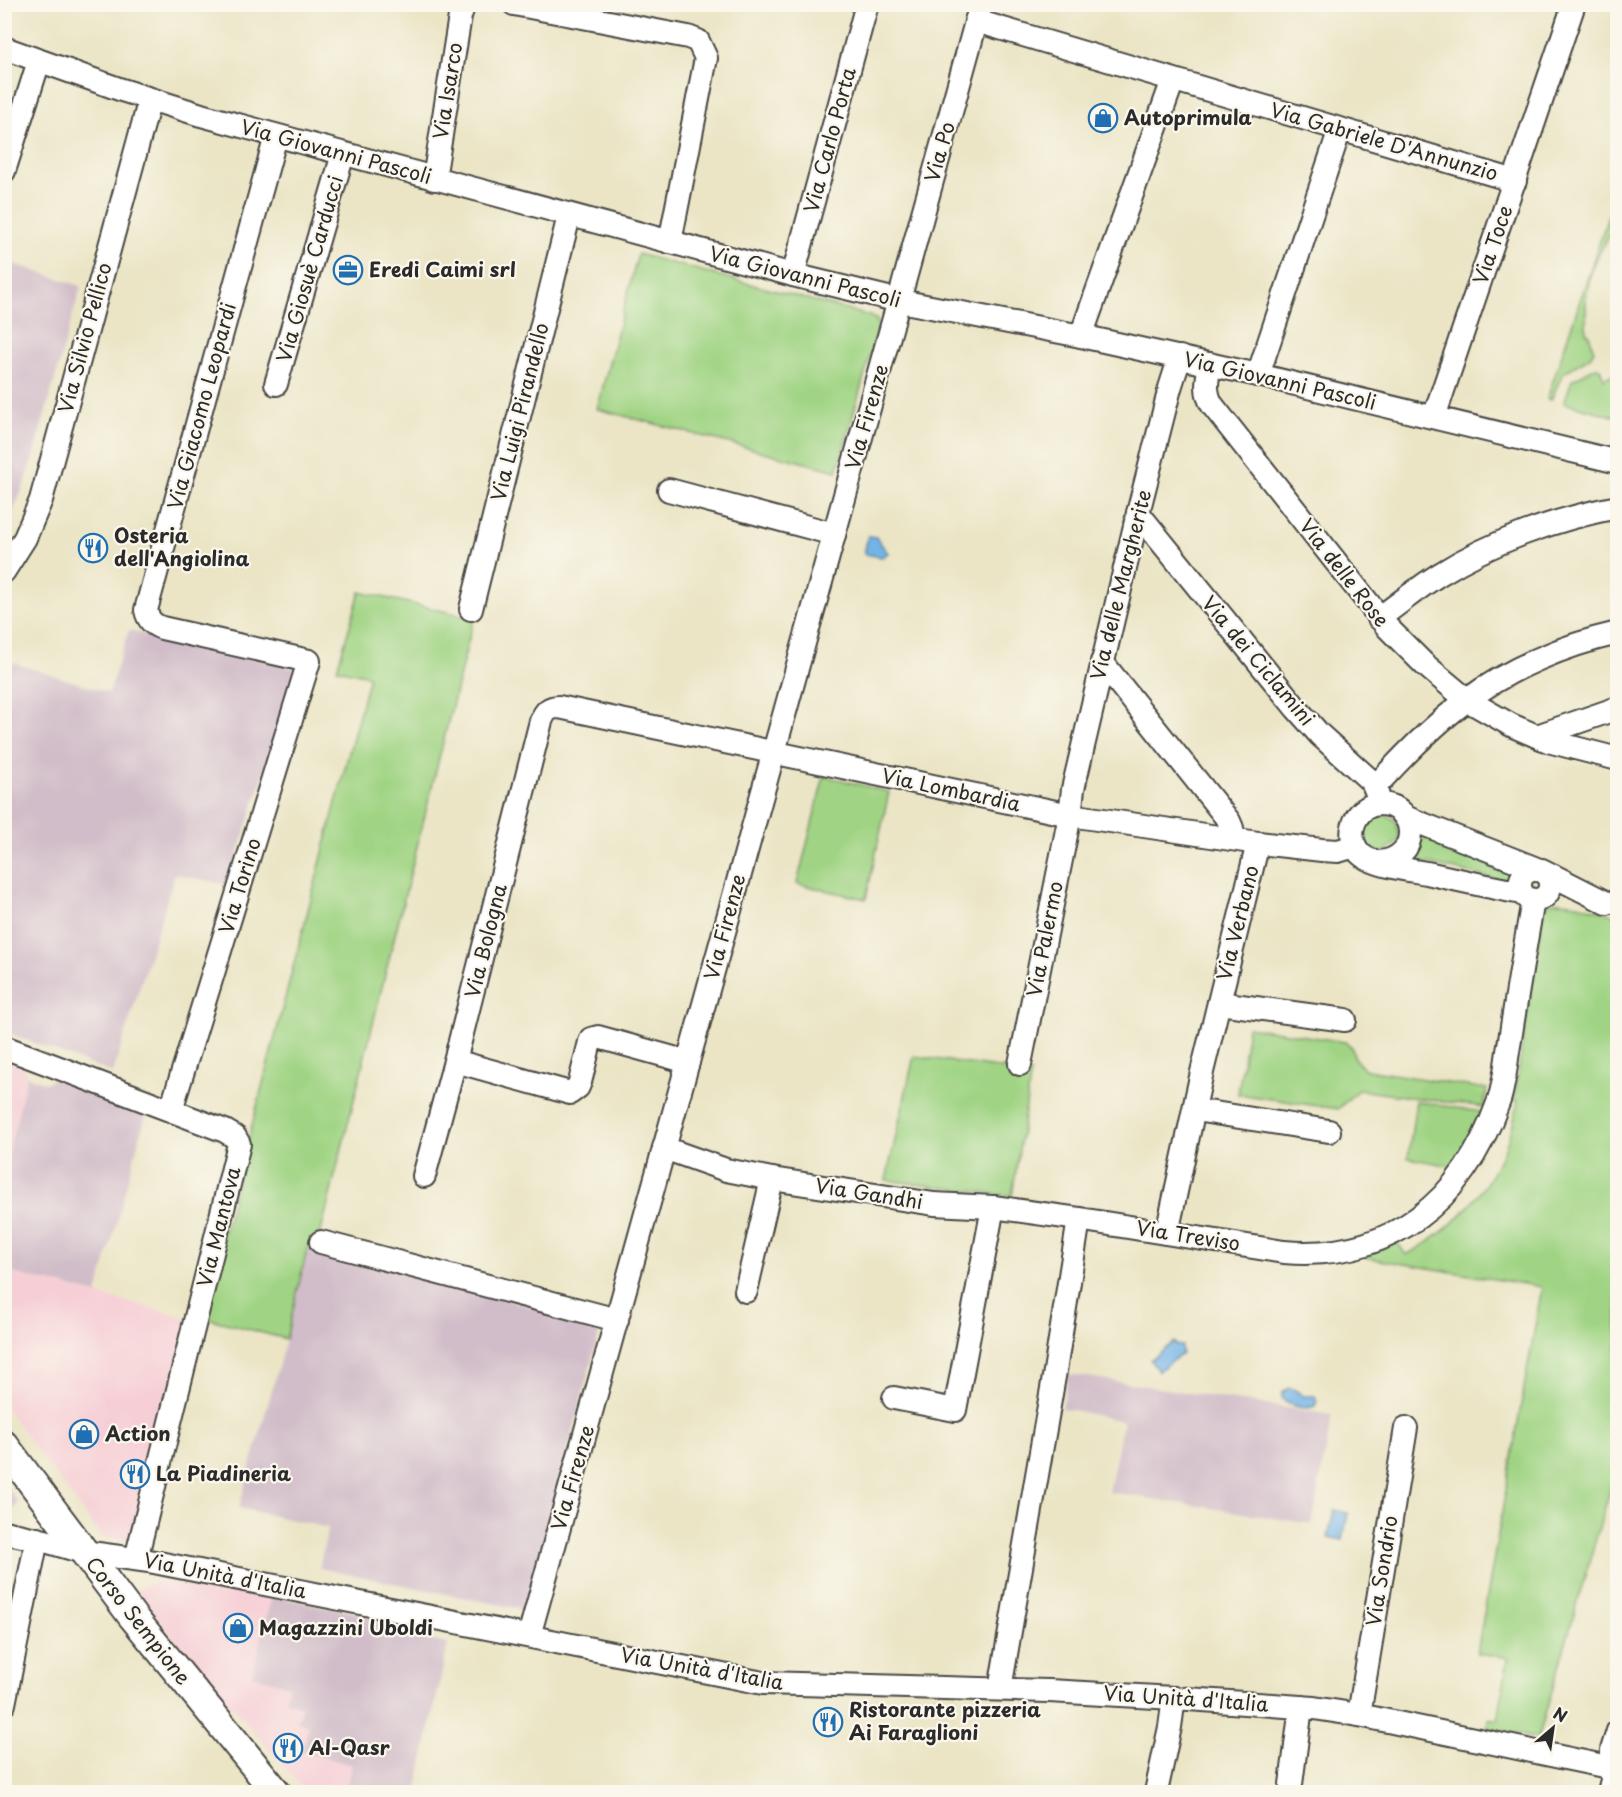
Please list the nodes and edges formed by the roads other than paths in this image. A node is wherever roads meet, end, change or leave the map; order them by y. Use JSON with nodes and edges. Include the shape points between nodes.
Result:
{"nodes":[{"id":1,"x":464,"y":4,"type":"edge"},
{"id":2,"x":514,"y":4,"type":"edge"},
{"id":3,"x":867,"y":4,"type":"edge"},
{"id":4,"x":1574,"y":4,"type":"edge"},
{"id":5,"x":979,"y":13,"type":"edge"},
{"id":6,"x":4,"y":48,"type":"edge"},
{"id":7,"x":39,"y":61,"type":"junction"},
{"id":8,"x":1173,"y":80,"type":"junction"},
{"id":9,"x":150,"y":99,"type":"junction"},
{"id":10,"x":1340,"y":129,"type":"junction"},
{"id":11,"x":276,"y":136,"type":"junction"},
{"id":12,"x":343,"y":154,"type":"junction"},
{"id":13,"x":4,"y":171,"type":"edge"},
{"id":14,"x":434,"y":179,"type":"junction"},
{"id":15,"x":1515,"y":181,"type":"junction"},
{"id":16,"x":569,"y":216,"type":"junction"},
{"id":17,"x":670,"y":242,"type":"junction"},
{"id":18,"x":793,"y":275,"type":"junction"},
{"id":19,"x":900,"y":301,"type":"junction"},
{"id":20,"x":1081,"y":336,"type":"junction"},
{"id":21,"x":1180,"y":357,"type":"junction"},
{"id":22,"x":1210,"y":364,"type":"junction"},
{"id":23,"x":1258,"y":375,"type":"junction"},
{"id":24,"x":276,"y":384,"type":"dead end"},
{"id":25,"x":1434,"y":417,"type":"junction"},
{"id":26,"x":1617,"y":462,"type":"edge"},
{"id":27,"x":669,"y":490,"type":"dead end"},
{"id":28,"x":1617,"y":507,"type":"edge"},
{"id":29,"x":1138,"y":513,"type":"junction"},
{"id":30,"x":834,"y":534,"type":"junction"},
{"id":31,"x":4,"y":571,"type":"edge"},
{"id":32,"x":471,"y":609,"type":"dead end"},
{"id":33,"x":1379,"y":618,"type":"junction"},
{"id":34,"x":1617,"y":633,"type":"edge"},
{"id":35,"x":309,"y":661,"type":"joint"},
{"id":36,"x":1102,"y":662,"type":"junction"},
{"id":37,"x":1467,"y":700,"type":"junction"},
{"id":38,"x":549,"y":708,"type":"joint"},
{"id":39,"x":1617,"y":708,"type":"edge"},
{"id":40,"x":1536,"y":736,"type":"junction"},
{"id":41,"x":773,"y":752,"type":"junction"},
{"id":42,"x":1617,"y":759,"type":"edge"},
{"id":43,"x":1377,"y":795,"type":"junction"},
{"id":44,"x":1070,"y":815,"type":"junction"},
{"id":45,"x":1405,"y":817,"type":"junction"},
{"id":46,"x":1232,"y":839,"type":"junction"},
{"id":47,"x":1258,"y":843,"type":"junction"},
{"id":48,"x":1355,"y":846,"type":"junction"},
{"id":49,"x":1379,"y":862,"type":"junction"},
{"id":50,"x":1539,"y":870,"type":"junction"},
{"id":51,"x":1534,"y":896,"type":"junction"},
{"id":52,"x":1614,"y":902,"type":"edge"},
{"id":53,"x":1219,"y":1003,"type":"junction"},
{"id":54,"x":1345,"y":1020,"type":"dead end"},
{"id":55,"x":4,"y":1047,"type":"edge"},
{"id":56,"x":455,"y":1061,"type":"junction"},
{"id":57,"x":688,"y":1062,"type":"junction"},
{"id":58,"x":1020,"y":1064,"type":"dead end"},
{"id":59,"x":171,"y":1110,"type":"junction"},
{"id":60,"x":1195,"y":1110,"type":"junction"},
{"id":61,"x":1329,"y":1131,"type":"dead end"},
{"id":62,"x":664,"y":1148,"type":"junction"},
{"id":63,"x":424,"y":1176,"type":"dead end"},
{"id":64,"x":772,"y":1179,"type":"junction"},
{"id":65,"x":993,"y":1207,"type":"junction"},
{"id":66,"x":1079,"y":1219,"type":"junction"},
{"id":67,"x":1167,"y":1233,"type":"junction"},
{"id":68,"x":321,"y":1242,"type":"dead end"},
{"id":69,"x":746,"y":1291,"type":"dead end"},
{"id":70,"x":617,"y":1320,"type":"junction"},
{"id":71,"x":894,"y":1398,"type":"dead end"},
{"id":72,"x":1406,"y":1428,"type":"dead end"},
{"id":73,"x":4,"y":1445,"type":"edge"},
{"id":74,"x":4,"y":1532,"type":"edge"},
{"id":75,"x":38,"y":1539,"type":"junction"},
{"id":76,"x":83,"y":1552,"type":"junction"},
{"id":77,"x":136,"y":1559,"type":"junction"},
{"id":78,"x":529,"y":1636,"type":"junction"},
{"id":79,"x":1000,"y":1689,"type":"junction"},
{"id":80,"x":1174,"y":1698,"type":"junction"},
{"id":81,"x":4,"y":1704,"type":"edge"},
{"id":82,"x":1301,"y":1707,"type":"junction"},
{"id":83,"x":1359,"y":1714,"type":"junction"},
{"id":84,"x":1617,"y":1731,"type":"edge"},
{"id":85,"x":1615,"y":1768,"type":"edge"},
{"id":86,"x":276,"y":1792,"type":"edge"},
{"id":87,"x":1156,"y":1792,"type":"edge"},
{"id":88,"x":1290,"y":1792,"type":"edge"},
{"id":89,"x":1609,"y":1792,"type":"edge"}],
"edges":[{"from":1,"to":14,"type":"street","name":"Via Isarco"},
{"from":2,"to":17,"type":"street","via":[[698,41],[706,58]]},
{"from":3,"to":18,"type":"street","name":"Via Carlo Porta"},
{"from":4,"to":15,"type":"street","name":"Via Toce"},
{"from":5,"to":8,"type":"street","name":"Via Gabriele D'Annunzio"},
{"from":5,"to":19,"type":"street","name":"Via Po"},
{"from":6,"to":7,"type":"street","name":"Via Giovanni Pascoli"},
{"from":7,"to":9,"type":"street","name":"Via Giovanni Pascoli"},
{"from":7,"to":13,"type":"street"},
{"from":8,"to":10,"type":"street","name":"Via Gabriele D'Annunzio"},
{"from":8,"to":20,"type":"street"},
{"from":9,"to":11,"type":"street","name":"Via Giovanni Pascoli"},
{"from":9,"to":31,"type":"street","name":"Via Silvio Pellico","via":[[41,500],[25,538]]},
{"from":10,"to":15,"type":"street","name":"Via Gabriele D'Annunzio"},
{"from":10,"to":23,"type":"street"},
{"from":11,"to":12,"type":"street","name":"Via Giovanni Pascoli"},
{"from":11,"to":35,"type":"street","name":"Via Giacomo Leopardi","via":[[146,610],[149,619],[162,628]]},
{"from":12,"to":14,"type":"street","name":"Via Giovanni Pascoli"},
{"from":12,"to":24,"type":"street","name":"Via Giosuè Carducci"},
{"from":14,"to":16,"type":"street","name":"Via Giovanni Pascoli"},
{"from":15,"to":25,"type":"street","name":"Via Toce"},
{"from":16,"to":17,"type":"street","name":"Via Giovanni Pascoli"},
{"from":16,"to":32,"type":"street","name":"Via Luigi Pirandello"},
{"from":17,"to":18,"type":"street","name":"Via Giovanni Pascoli"},
{"from":18,"to":19,"type":"street","name":"Via Giovanni Pascoli"},
{"from":19,"to":20,"type":"street","name":"Via Giovanni Pascoli"},
{"from":19,"to":30,"type":"street","name":"Via Firenze"},
{"from":20,"to":21,"type":"street","name":"Via Giovanni Pascoli"},
{"from":21,"to":22,"type":"street","name":"Via Giovanni Pascoli"},
{"from":21,"to":29,"type":"street","name":"Via delle Margherite"},
{"from":22,"to":23,"type":"street","name":"Via Giovanni Pascoli"},
{"from":22,"to":33,"type":"street","name":"Via delle Rose","via":[[1206,391],[1209,401]]},
{"from":23,"to":25,"type":"street","name":"Via Giovanni Pascoli"},
{"from":25,"to":26,"type":"street","name":"Via Giovanni Pascoli"},
{"from":27,"to":30,"type":"street"},
{"from":28,"to":33,"type":"street","via":[[1575,517],[1491,547],[1440,574]]},
{"from":29,"to":36,"type":"street","name":"Via delle Margherite"},
{"from":29,"to":43,"type":"street","name":"Via dei Ciclamini","via":[[1296,708],[1368,778]]},
{"from":30,"to":41,"type":"street","name":"Via Firenze"},
{"from":33,"to":37,"type":"street","name":"Via delle Rose","via":[[1413,654]]},
{"from":34,"to":37,"type":"street","via":[[1536,661]]},
{"from":35,"to":59,"type":"street","name":"Via Torino"},
{"from":36,"to":44,"type":"street","name":"Via delle Margherite"},
{"from":36,"to":46,"type":"street","via":[[1229,821]]},
{"from":37,"to":40,"type":"street","name":"Via delle Rose"},
{"from":37,"to":43,"type":"street","via":[[1418,740]]},
{"from":38,"to":41,"type":"street","name":"Via Lombardia"},
{"from":38,"to":56,"type":"street","name":"Via Bologna","via":[[541,721]]},
{"from":39,"to":40,"type":"street"},
{"from":40,"to":42,"type":"street","name":"Via delle Rose"},
{"from":41,"to":44,"type":"street","name":"Via Lombardia"},
{"from":41,"to":57,"type":"street","name":"Via Firenze"},
{"from":43,"to":45,"type":"street"},
{"from":43,"to":48,"type":"street","via":[[1354,823]]},
{"from":44,"to":46,"type":"street","name":"Via Lombardia"},
{"from":44,"to":58,"type":"street","name":"Via Palermo"},
{"from":45,"to":49,"type":"street","via":[[1410,828],[1408,845],[1397,858]]},
{"from":45,"to":50,"type":"street"},
{"from":46,"to":47,"type":"street","name":"Via Lombardia"},
{"from":47,"to":48,"type":"street","name":"Via Lombardia","via":[[1332,851]]},
{"from":47,"to":53,"type":"street","name":"Via Verbano"},
{"from":48,"to":49,"type":"street","via":[[1363,856]]},
{"from":49,"to":51,"type":"street"},
{"from":50,"to":51,"type":"street","via":[[1527,871],[1521,878],[1520,886]]},
{"from":50,"to":52,"type":"street"},
{"from":51,"to":52,"type":"street","via":[[1566,895]]},
{"from":51,"to":67,"type":"street","name":"Via Treviso","via":[[1499,1101],[1482,1140],[1442,1199],[1391,1233],[1349,1249],[1284,1252]]},
{"from":53,"to":54,"type":"street","name":"Via Verbano"},
{"from":53,"to":60,"type":"street","name":"Via Verbano"},
{"from":55,"to":59,"type":"street","name":"Via Mantova"},
{"from":56,"to":57,"type":"street","via":[[570,1093],[578,1087],[594,1038]]},
{"from":56,"to":63,"type":"street","name":"Via Bologna"},
{"from":57,"to":62,"type":"street","name":"Via Firenze"},
{"from":59,"to":77,"type":"street","name":"Via Mantova","via":[[230,1134],[237,1140],[239,1150]]},
{"from":60,"to":61,"type":"street"},
{"from":60,"to":67,"type":"street","name":"Via Verbano"},
{"from":62,"to":64,"type":"street","name":"Via Gandhi","via":[[726,1170]]},
{"from":62,"to":70,"type":"street","name":"Via Firenze"},
{"from":64,"to":65,"type":"street","name":"Via Gandhi","via":[[934,1204]]},
{"from":64,"to":69,"type":"street"},
{"from":65,"to":66,"type":"street","name":"Via Gandhi"},
{"from":65,"to":71,"type":"street","via":[[955,1410]]},
{"from":66,"to":67,"type":"street","name":"Via Treviso"},
{"from":66,"to":79,"type":"street"},
{"from":68,"to":70,"type":"street"},
{"from":70,"to":78,"type":"street","name":"Via Firenze"},
{"from":72,"to":83,"type":"street","name":"Via Sondrio"},
{"from":73,"to":76,"type":"main road","name":"Corso Sempione"},
{"from":74,"to":75,"type":"street","name":"Via Unità d'Italia"},
{"from":75,"to":76,"type":"street","name":"Via Unità d'Italia"},
{"from":75,"to":81,"type":"street"},
{"from":76,"to":77,"type":"street","name":"Via Unità d'Italia"},
{"from":76,"to":86,"type":"main road","name":"Corso Sempione"},
{"from":77,"to":78,"type":"street","name":"Via Unità d'Italia"},
{"from":78,"to":79,"type":"street","name":"Via Unità d'Italia","via":[[763,1683]]},
{"from":79,"to":80,"type":"street","name":"Via Unità d'Italia"},
{"from":80,"to":82,"type":"street","name":"Via Unità d'Italia"},
{"from":80,"to":87,"type":"street"},
{"from":82,"to":83,"type":"street","name":"Via Unità d'Italia"},
{"from":82,"to":88,"type":"street"},
{"from":83,"to":85,"type":"street","name":"Via Unità d'Italia"},
{"from":84,"to":85,"type":"street","via":[[1612,1750]]},
{"from":85,"to":89,"type":"street"}]}
